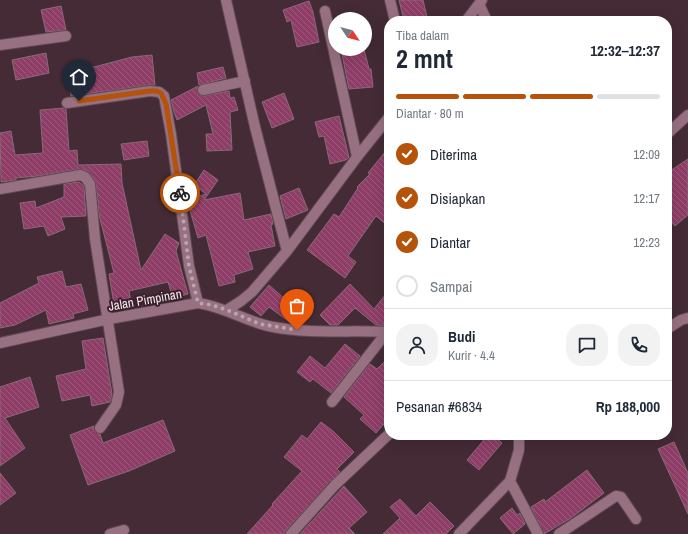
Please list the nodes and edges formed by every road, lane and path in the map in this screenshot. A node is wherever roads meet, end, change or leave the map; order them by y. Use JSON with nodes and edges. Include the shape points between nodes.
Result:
{"nodes":[{"id":1,"x":226,"y":0,"type":"edge"},
{"id":2,"x":390,"y":0,"type":"edge"},
{"id":3,"x":481,"y":2,"type":"edge"},
{"id":4,"x":325,"y":11,"type":"dead end"},
{"id":5,"x":394,"y":16,"type":"edge"},
{"id":6,"x":470,"y":16,"type":"edge"},
{"id":7,"x":485,"y":16,"type":"edge"},
{"id":8,"x":66,"y":36,"type":"dead end"},
{"id":9,"x":0,"y":45,"type":"edge"},
{"id":10,"x":244,"y":81,"type":"junction"},
{"id":11,"x":203,"y":90,"type":"dead end"},
{"id":12,"x":66,"y":103,"type":"dead end"},
{"id":13,"x":688,"y":115,"type":"edge"},
{"id":14,"x":384,"y":123,"type":"edge"},
{"id":15,"x":672,"y":129,"type":"edge"},
{"id":16,"x":357,"y":157,"type":"junction"},
{"id":17,"x":0,"y":189,"type":"edge"},
{"id":18,"x":287,"y":251,"type":"junction"},
{"id":19,"x":198,"y":303,"type":"junction"},
{"id":20,"x":227,"y":310,"type":"junction"},
{"id":21,"x":688,"y":318,"type":"edge"},
{"id":22,"x":109,"y":319,"type":"junction"},
{"id":23,"x":672,"y":326,"type":"edge"},
{"id":24,"x":384,"y":332,"type":"edge"},
{"id":25,"x":384,"y":337,"type":"edge"},
{"id":26,"x":0,"y":343,"type":"edge"},
{"id":27,"x":332,"y":402,"type":"dead end"},
{"id":28,"x":100,"y":428,"type":"dead end"},
{"id":29,"x":384,"y":439,"type":"edge"},
{"id":30,"x":518,"y":440,"type":"edge"},
{"id":31,"x":510,"y":481,"type":"junction"},
{"id":32,"x":636,"y":519,"type":"dead end"},
{"id":33,"x":124,"y":530,"type":"dead end"},
{"id":34,"x":110,"y":534,"type":"edge"},
{"id":35,"x":291,"y":534,"type":"edge"},
{"id":36,"x":459,"y":534,"type":"edge"},
{"id":37,"x":538,"y":534,"type":"edge"},
{"id":38,"x":559,"y":534,"type":"edge"}],
"edges":[{"from":1,"to":10,"type":"street"},
{"from":2,"to":5,"type":"street"},
{"from":3,"to":6,"type":"street"},
{"from":3,"to":7,"type":"street"},
{"from":4,"to":16,"type":"street"},
{"from":8,"to":9,"type":"street"},
{"from":10,"to":11,"type":"street"},
{"from":10,"to":18,"type":"street"},
{"from":12,"to":19,"type":"street","via":[[150,91],[159,92],[164,96],[189,266]]},
{"from":13,"to":15,"type":"street"},
{"from":14,"to":16,"type":"street"},
{"from":16,"to":18,"type":"street"},
{"from":17,"to":22,"type":"street","via":[[80,176],[87,179],[90,184],[95,239]]},
{"from":18,"to":20,"type":"street","via":[[252,292]]},
{"from":19,"to":20,"type":"street","name":"Jalan Pimpinan"},
{"from":19,"to":22,"type":"street","name":"Jalan Pimpinan"},
{"from":20,"to":24,"type":"street","name":"Jalan Pimpinan","via":[[275,328]]},
{"from":21,"to":23,"type":"street"},
{"from":22,"to":26,"type":"street","name":"Jalan Pimpinan"},
{"from":22,"to":28,"type":"street","via":[[119,392],[116,405]]},
{"from":25,"to":27,"type":"street"},
{"from":29,"to":35,"type":"street","via":[[335,485]]},
{"from":30,"to":31,"type":"street","via":[[519,450]]},
{"from":31,"to":36,"type":"street"},
{"from":31,"to":37,"type":"street"},
{"from":32,"to":38,"type":"street","via":[[621,497],[616,496]]},
{"from":33,"to":34,"type":"street"}]}
